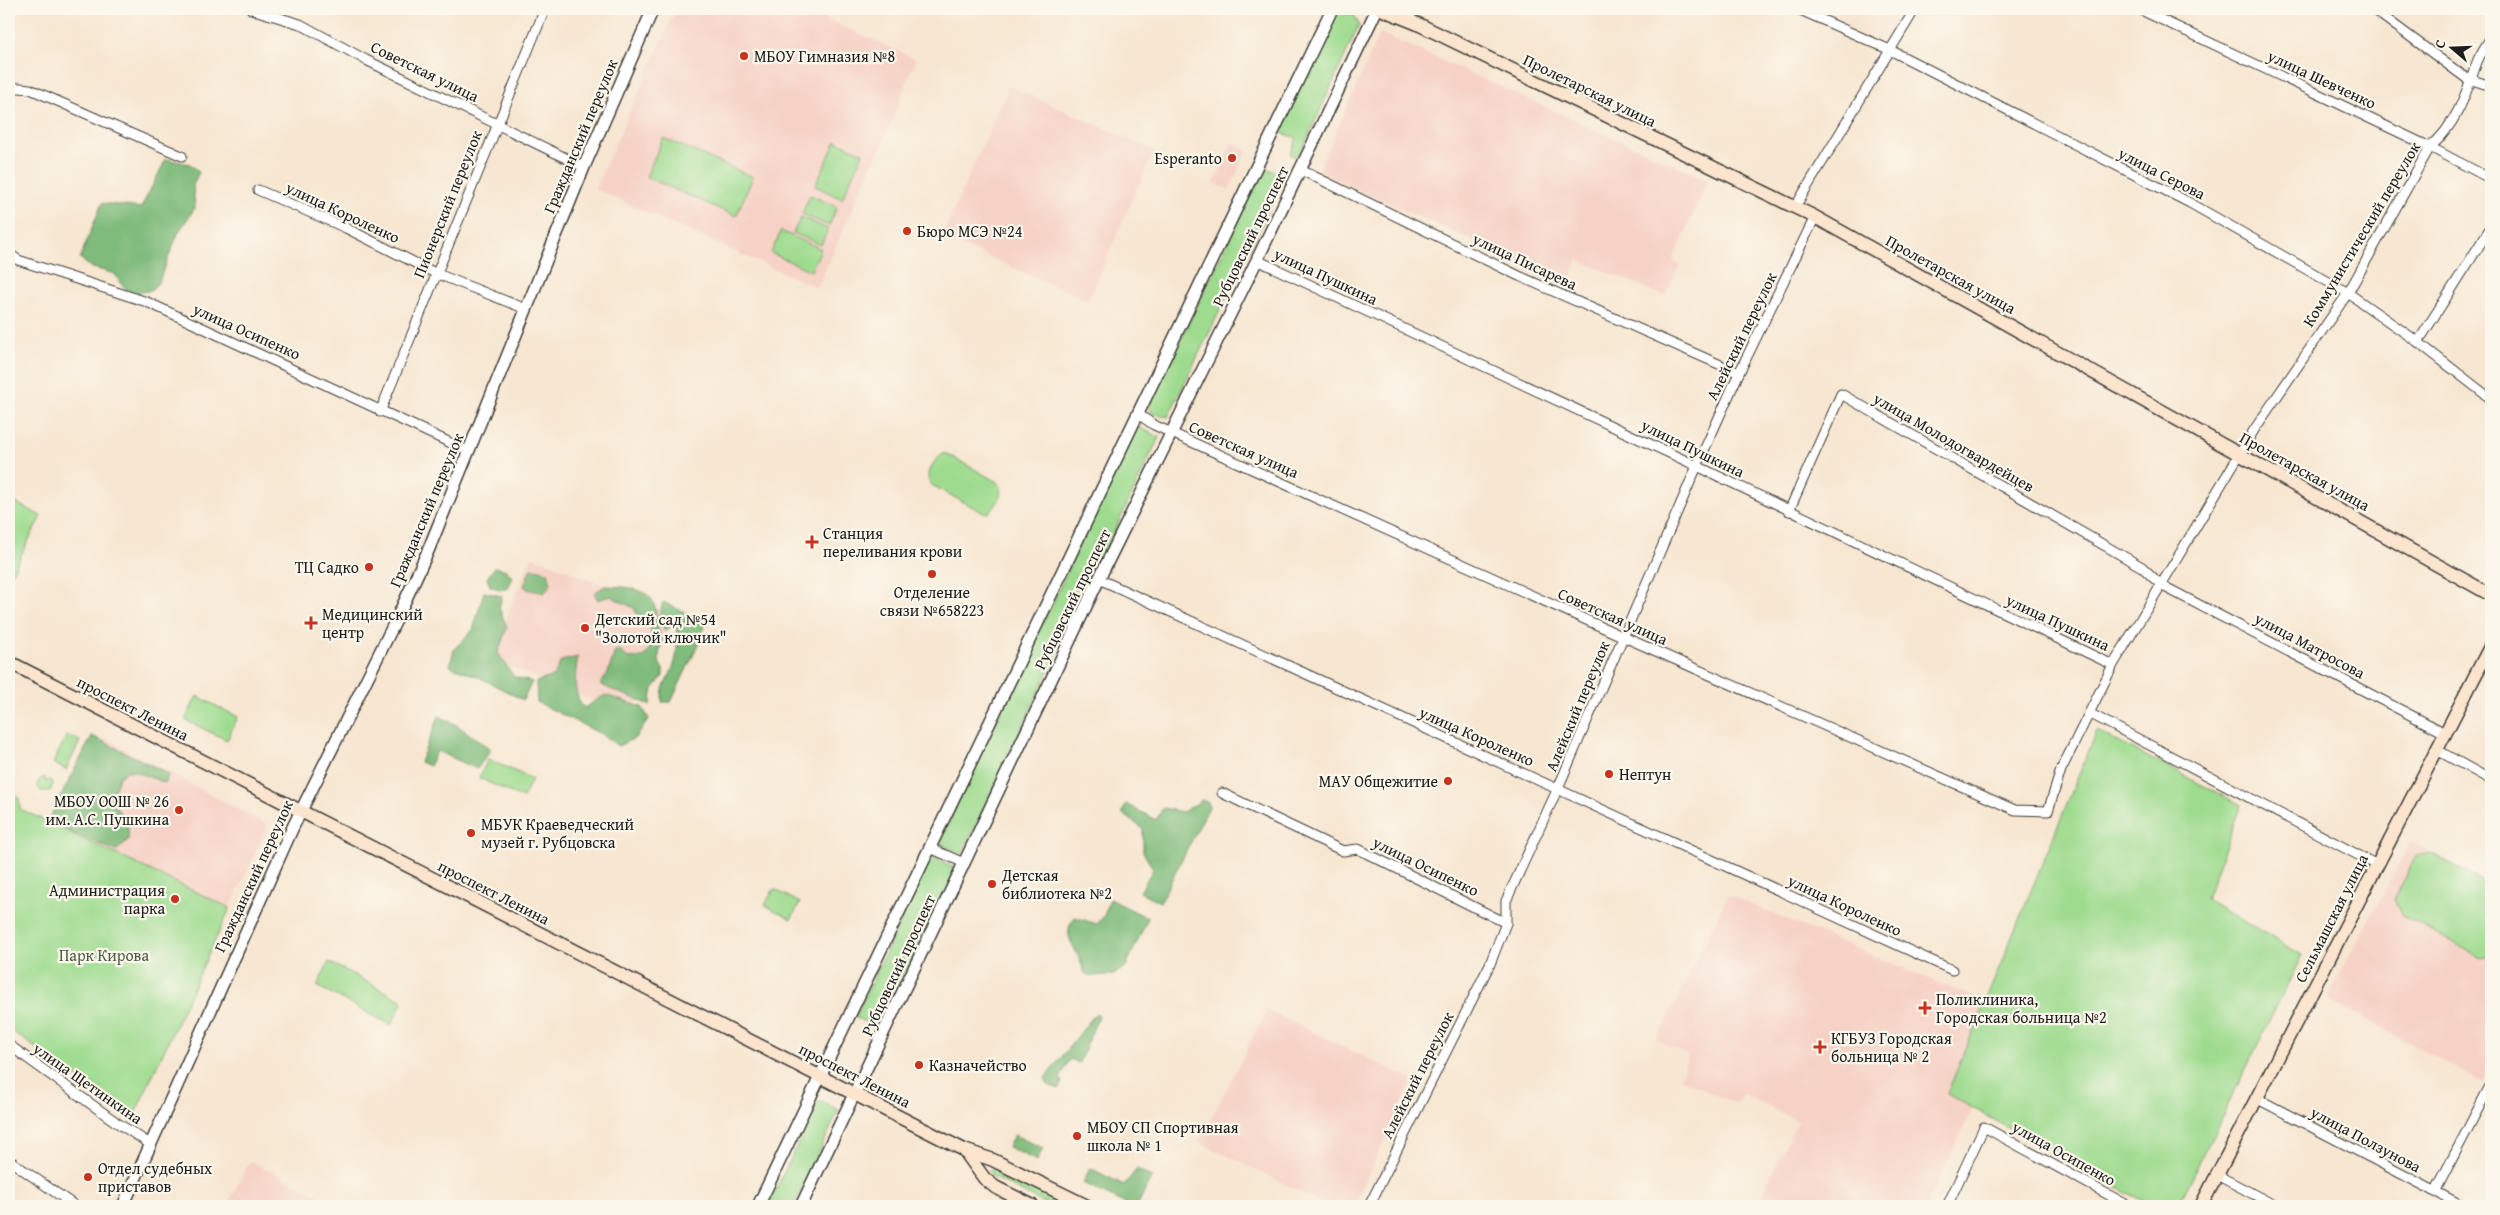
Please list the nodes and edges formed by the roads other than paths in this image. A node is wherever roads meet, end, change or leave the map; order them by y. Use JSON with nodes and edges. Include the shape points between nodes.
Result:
{"nodes":[{"id":1,"x":251,"y":9,"type":"edge"},
{"id":2,"x":544,"y":9,"type":"edge"},
{"id":3,"x":653,"y":9,"type":"edge"},
{"id":4,"x":1332,"y":9,"type":"edge"},
{"id":5,"x":1377,"y":9,"type":"edge"},
{"id":6,"x":1381,"y":9,"type":"edge"},
{"id":7,"x":1798,"y":9,"type":"edge"},
{"id":8,"x":1915,"y":9,"type":"edge"},
{"id":9,"x":2139,"y":9,"type":"edge"},
{"id":10,"x":2373,"y":9,"type":"edge"},
{"id":11,"x":1410,"y":14,"type":"edge"},
{"id":12,"x":2491,"y":37,"type":"edge"},
{"id":13,"x":1890,"y":50,"type":"junction"},
{"id":14,"x":2472,"y":80,"type":"junction"},
{"id":15,"x":2491,"y":86,"type":"edge"},
{"id":16,"x":9,"y":87,"type":"edge"},
{"id":17,"x":496,"y":122,"type":"junction"},
{"id":18,"x":2430,"y":147,"type":"junction"},
{"id":19,"x":182,"y":156,"type":"dead end"},
{"id":20,"x":584,"y":167,"type":"junction"},
{"id":21,"x":1301,"y":170,"type":"junction"},
{"id":22,"x":2491,"y":179,"type":"edge"},
{"id":23,"x":258,"y":190,"type":"dead end"},
{"id":24,"x":1795,"y":207,"type":"junction"},
{"id":25,"x":1815,"y":217,"type":"junction"},
{"id":26,"x":2491,"y":227,"type":"edge"},
{"id":27,"x":9,"y":253,"type":"edge"},
{"id":28,"x":1257,"y":260,"type":"junction"},
{"id":29,"x":435,"y":273,"type":"junction"},
{"id":30,"x":2348,"y":293,"type":"junction"},
{"id":31,"x":526,"y":309,"type":"junction"},
{"id":32,"x":2418,"y":342,"type":"junction"},
{"id":33,"x":1739,"y":373,"type":"junction"},
{"id":34,"x":2490,"y":394,"type":"edge"},
{"id":35,"x":380,"y":412,"type":"junction"},
{"id":36,"x":1138,"y":414,"type":"junction"},
{"id":37,"x":1171,"y":432,"type":"junction"},
{"id":38,"x":468,"y":451,"type":"junction"},
{"id":39,"x":2240,"y":453,"type":"junction"},
{"id":40,"x":1697,"y":466,"type":"junction"},
{"id":41,"x":1789,"y":512,"type":"junction"},
{"id":42,"x":1098,"y":579,"type":"junction"},
{"id":43,"x":2161,"y":585,"type":"junction"},
{"id":44,"x":2491,"y":594,"type":"edge"},
{"id":45,"x":1624,"y":637,"type":"junction"},
{"id":46,"x":2491,"y":645,"type":"edge"},
{"id":47,"x":9,"y":662,"type":"edge"},
{"id":48,"x":2113,"y":665,"type":"junction"},
{"id":49,"x":2090,"y":713,"type":"junction"},
{"id":50,"x":2445,"y":733,"type":"junction"},
{"id":51,"x":2437,"y":750,"type":"junction"},
{"id":52,"x":2491,"y":780,"type":"edge"},
{"id":53,"x":1558,"y":788,"type":"junction"},
{"id":54,"x":1222,"y":793,"type":"dead end"},
{"id":55,"x":300,"y":811,"type":"junction"},
{"id":56,"x":2048,"y":811,"type":"joint"},
{"id":57,"x":930,"y":848,"type":"junction"},
{"id":58,"x":964,"y":863,"type":"junction"},
{"id":59,"x":2377,"y":865,"type":"junction"},
{"id":60,"x":1506,"y":923,"type":"junction"},
{"id":61,"x":1952,"y":970,"type":"dead end"},
{"id":62,"x":9,"y":1045,"type":"edge"},
{"id":63,"x":820,"y":1075,"type":"junction"},
{"id":64,"x":2491,"y":1084,"type":"edge"},
{"id":65,"x":855,"y":1094,"type":"junction"},
{"id":66,"x":2256,"y":1098,"type":"junction"},
{"id":67,"x":150,"y":1144,"type":"junction"},
{"id":68,"x":964,"y":1150,"type":"junction"},
{"id":69,"x":9,"y":1160,"type":"edge"},
{"id":70,"x":993,"y":1160,"type":"junction"},
{"id":71,"x":2217,"y":1175,"type":"junction"},
{"id":72,"x":984,"y":1178,"type":"junction"},
{"id":73,"x":2435,"y":1192,"type":"junction"},
{"id":74,"x":75,"y":1206,"type":"edge"},
{"id":75,"x":122,"y":1206,"type":"edge"},
{"id":76,"x":758,"y":1206,"type":"edge"},
{"id":77,"x":801,"y":1206,"type":"edge"},
{"id":78,"x":1033,"y":1206,"type":"edge"},
{"id":79,"x":1088,"y":1206,"type":"edge"},
{"id":80,"x":1369,"y":1206,"type":"edge"},
{"id":81,"x":1947,"y":1206,"type":"edge"},
{"id":82,"x":2129,"y":1206,"type":"edge"},
{"id":83,"x":2200,"y":1206,"type":"edge"},
{"id":84,"x":2276,"y":1206,"type":"edge"},
{"id":85,"x":2463,"y":1206,"type":"edge"}],
"edges":[{"from":1,"to":17,"type":"street","name":"Советская улица","via":[[300,24],[366,60]]},
{"from":2,"to":17,"type":"street","name":"Пионерский переулок"},
{"from":3,"to":20,"type":"street","name":"Гражданский переулок"},
{"from":4,"to":36,"type":"street","name":"Рубцовский проспект"},
{"from":5,"to":21,"type":"street","name":"Рубцовский проспект"},
{"from":6,"to":11,"type":"main road","name":"Пролетарская улица"},
{"from":7,"to":13,"type":"street","name":"улица Серова"},
{"from":8,"to":13,"type":"street"},
{"from":9,"to":18,"type":"street","name":"улица Шевченко"},
{"from":10,"to":14,"type":"street"},
{"from":11,"to":24,"type":"main road","name":"Пролетарская улица"},
{"from":12,"to":14,"type":"street","name":"Коммунистический переулок","via":[[2476,64]]},
{"from":13,"to":24,"type":"street"},
{"from":13,"to":30,"type":"street","name":"улица Серова","via":[[2190,203]]},
{"from":14,"to":15,"type":"street"},
{"from":14,"to":18,"type":"street","name":"Коммунистический переулок","via":[[2441,138]]},
{"from":16,"to":19,"type":"street","via":[[30,89]]},
{"from":17,"to":20,"type":"street","name":"Советская улица"},
{"from":17,"to":29,"type":"street","name":"Пионерский переулок"},
{"from":18,"to":22,"type":"street","name":"улица Шевченко"},
{"from":18,"to":30,"type":"street","name":"Коммунистический переулок"},
{"from":20,"to":31,"type":"street","name":"Гражданский переулок"},
{"from":21,"to":28,"type":"street","name":"Рубцовский проспект"},
{"from":21,"to":33,"type":"street","name":"улица Писарева","via":[[1519,276]]},
{"from":23,"to":29,"type":"street","name":"улица Короленко","via":[[346,228]]},
{"from":24,"to":25,"type":"main road","name":"Пролетарская улица"},
{"from":25,"to":33,"type":"street","name":"Алейский переулок"},
{"from":25,"to":39,"type":"main road","name":"Пролетарская улица"},
{"from":26,"to":32,"type":"street"},
{"from":27,"to":35,"type":"street","name":"улица Осипенко","via":[[18,260],[147,302],[286,364]]},
{"from":28,"to":37,"type":"street","name":"Рубцовский проспект"},
{"from":28,"to":40,"type":"street","name":"улица Пушкина"},
{"from":29,"to":31,"type":"street","name":"улица Короленко"},
{"from":29,"to":35,"type":"street","name":"Пионерский переулок"},
{"from":30,"to":32,"type":"street","name":"улица Серова"},
{"from":30,"to":39,"type":"street","name":"Коммунистический переулок"},
{"from":31,"to":38,"type":"street","name":"Гражданский переулок"},
{"from":32,"to":34,"type":"street","name":"улица Серова"},
{"from":33,"to":40,"type":"street","name":"Алейский переулок"},
{"from":35,"to":38,"type":"street","name":"улица Осипенко"},
{"from":36,"to":37,"type":"street","name":"Советская улица"},
{"from":36,"to":57,"type":"street","name":"Рубцовский проспект"},
{"from":37,"to":42,"type":"street","name":"Рубцовский проспект"},
{"from":37,"to":45,"type":"street","name":"Советская улица"},
{"from":38,"to":55,"type":"street","name":"Гражданский переулок","via":[[398,616]]},
{"from":39,"to":43,"type":"street","name":"Коммунистический переулок"},
{"from":39,"to":44,"type":"main road","name":"Пролетарская улица"},
{"from":40,"to":41,"type":"street","name":"улица Пушкина"},
{"from":40,"to":45,"type":"street","name":"Алейский переулок"},
{"from":41,"to":43,"type":"street","name":"улица Молодогвардейцев","via":[[1841,394],[2142,567]]},
{"from":41,"to":48,"type":"street","name":"улица Пушкина"},
{"from":42,"to":53,"type":"street","name":"улица Короленко"},
{"from":42,"to":58,"type":"street","name":"Рубцовский проспект"},
{"from":43,"to":48,"type":"street","name":"Коммунистический переулок"},
{"from":43,"to":50,"type":"street","name":"улица Матросова"},
{"from":45,"to":53,"type":"street","name":"Алейский переулок"},
{"from":45,"to":56,"type":"street","name":"Советская улица","via":[[2015,810]]},
{"from":46,"to":50,"type":"main road","name":"Сельмашская улица"},
{"from":47,"to":55,"type":"main road","name":"проспект Ленина"},
{"from":48,"to":49,"type":"street","name":"Коммунистический переулок"},
{"from":49,"to":56,"type":"street","name":"Коммунистический переулок","via":[[2061,770]]},
{"from":49,"to":59,"type":"street"},
{"from":50,"to":51,"type":"main road","name":"Сельмашская улица"},
{"from":51,"to":52,"type":"street"},
{"from":51,"to":59,"type":"main road","name":"Сельмашская улица"},
{"from":53,"to":60,"type":"street","name":"Алейский переулок","via":[[1506,901]]},
{"from":53,"to":61,"type":"street","name":"улица Короленко"},
{"from":54,"to":60,"type":"street","name":"улица Осипенко","via":[[1344,851],[1358,849]]},
{"from":55,"to":63,"type":"main road","name":"проспект Ленина"},
{"from":55,"to":67,"type":"street","name":"Гражданский переулок"},
{"from":57,"to":58,"type":"street"},
{"from":57,"to":63,"type":"street","name":"Рубцовский проспект"},
{"from":58,"to":65,"type":"street","name":"Рубцовский проспект"},
{"from":59,"to":66,"type":"main road","name":"Сельмашская улица"},
{"from":60,"to":80,"type":"street","name":"Алейский переулок","via":[[1490,964]]},
{"from":62,"to":67,"type":"street","name":"улица Щетинкина"},
{"from":63,"to":65,"type":"main road","name":"проспект Ленина"},
{"from":63,"to":76,"type":"street","name":"Рубцовский проспект"},
{"from":64,"to":73,"type":"street"},
{"from":65,"to":68,"type":"main road","name":"проспект Ленина"},
{"from":65,"to":77,"type":"street","name":"Рубцовский проспект"},
{"from":66,"to":71,"type":"main road","name":"Сельмашская улица"},
{"from":66,"to":73,"type":"street","name":"улица Ползунова"},
{"from":67,"to":75,"type":"street","name":"Гражданский переулок"},
{"from":68,"to":70,"type":"main road","name":"проспект Ленина"},
{"from":68,"to":72,"type":"main road","name":"проспект Ленина"},
{"from":69,"to":74,"type":"street"},
{"from":70,"to":72,"type":"main road"},
{"from":70,"to":79,"type":"main road","name":"проспект Ленина"},
{"from":71,"to":83,"type":"main road","name":"Сельмашская улица"},
{"from":71,"to":84,"type":"street"},
{"from":72,"to":78,"type":"main road","name":"проспект Ленина"},
{"from":73,"to":85,"type":"street","name":"улица Ползунова"},
{"from":81,"to":82,"type":"street","name":"улица Осипенко","via":[[1984,1127]]}]}
